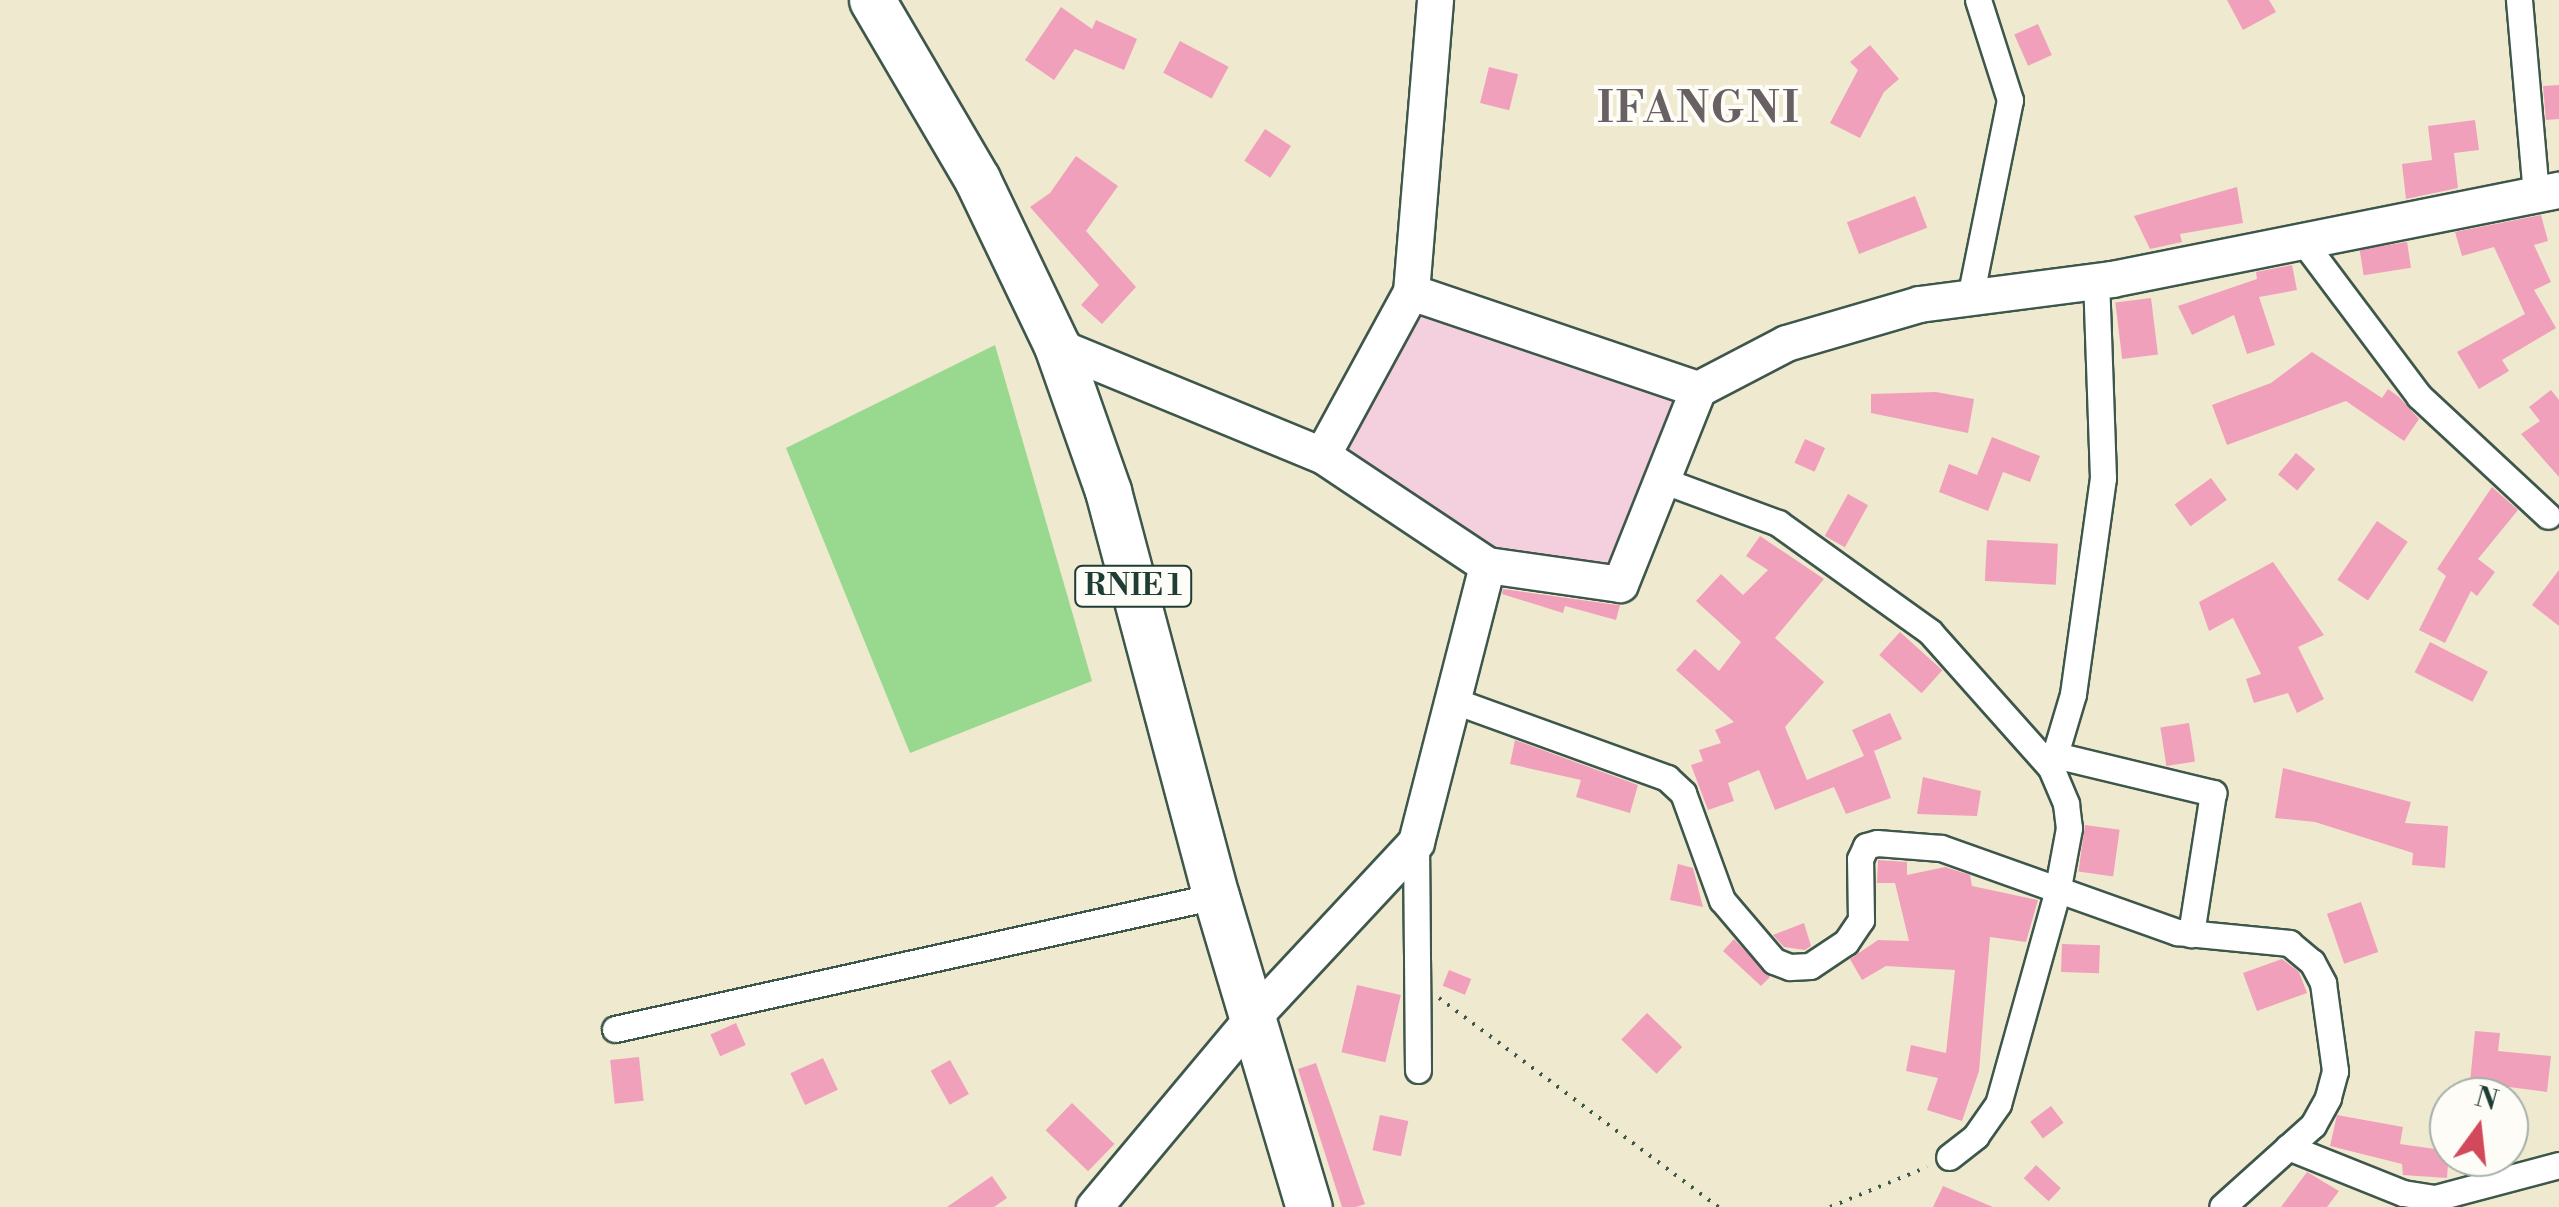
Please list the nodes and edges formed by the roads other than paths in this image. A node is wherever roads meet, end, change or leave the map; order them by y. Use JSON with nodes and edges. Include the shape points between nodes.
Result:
{"nodes":[{"id":1,"x":872,"y":0,"type":"edge"},
{"id":2,"x":1434,"y":0,"type":"edge"},
{"id":3,"x":1978,"y":0,"type":"edge"},
{"id":4,"x":2519,"y":0,"type":"edge"},
{"id":5,"x":2547,"y":192,"type":"edge"},
{"id":6,"x":2302,"y":240,"type":"junction"},
{"id":7,"x":2096,"y":281,"type":"junction"},
{"id":8,"x":1411,"y":292,"type":"junction"},
{"id":9,"x":1970,"y":298,"type":"junction"},
{"id":10,"x":1057,"y":346,"type":"junction"},
{"id":11,"x":1698,"y":389,"type":"junction"},
{"id":12,"x":1322,"y":455,"type":"junction"},
{"id":13,"x":1662,"y":480,"type":"junction"},
{"id":14,"x":2548,"y":516,"type":"dead end"},
{"id":15,"x":1486,"y":565,"type":"junction"},
{"id":16,"x":1452,"y":700,"type":"junction"},
{"id":17,"x":2053,"y":762,"type":"junction"},
{"id":18,"x":1416,"y":842,"type":"junction"},
{"id":19,"x":2057,"y":893,"type":"junction"},
{"id":20,"x":1216,"y":896,"type":"junction"},
{"id":21,"x":2191,"y":934,"type":"junction"},
{"id":22,"x":1251,"y":1019,"type":"junction"},
{"id":23,"x":615,"y":1029,"type":"dead end"},
{"id":24,"x":1418,"y":1070,"type":"dead end"},
{"id":25,"x":2288,"y":1147,"type":"junction"},
{"id":26,"x":1949,"y":1157,"type":"road end"},
{"id":27,"x":2559,"y":1165,"type":"edge"},
{"id":28,"x":1094,"y":1207,"type":"edge"},
{"id":29,"x":1308,"y":1207,"type":"edge"},
{"id":30,"x":2222,"y":1207,"type":"edge"}],
"edges":[{"from":1,"to":10,"type":"highway","number":"RNIE 1","via":[[977,179]]},
{"from":2,"to":8,"type":"street"},
{"from":3,"to":9,"type":"street","via":[[2010,100]]},
{"from":4,"to":5,"type":"street"},
{"from":5,"to":6,"type":"street"},
{"from":6,"to":7,"type":"street"},
{"from":6,"to":14,"type":"street","via":[[2419,396]]},
{"from":7,"to":9,"type":"street"},
{"from":7,"to":17,"type":"street","via":[[2103,478],[2092,584]]},
{"from":8,"to":11,"type":"street"},
{"from":8,"to":12,"type":"street"},
{"from":9,"to":11,"type":"street","via":[[1842,323],[1735,366]]},
{"from":10,"to":12,"type":"street"},
{"from":10,"to":20,"type":"highway","number":"RNIE 1","via":[[1108,491]]},
{"from":11,"to":13,"type":"street"},
{"from":12,"to":15,"type":"street"},
{"from":13,"to":15,"type":"street","via":[[1620,584]]},
{"from":13,"to":17,"type":"street","via":[[1778,522],[1930,632]]},
{"from":15,"to":16,"type":"street"},
{"from":16,"to":18,"type":"street"},
{"from":16,"to":19,"type":"street","via":[[1667,778],[1683,794],[1722,900],[1774,961],[1790,967],[1810,966],[1846,942],[1861,920],[1860,859],[1866,846],[1941,848]]},
{"from":17,"to":19,"type":"street","via":[[2069,828]]},
{"from":17,"to":21,"type":"street","via":[[2213,793]]},
{"from":18,"to":22,"type":"street"},
{"from":18,"to":24,"type":"street"},
{"from":19,"to":21,"type":"street"},
{"from":19,"to":26,"type":"street","via":[[1998,1104],[1976,1136]]},
{"from":20,"to":22,"type":"highway","number":"RNIE 1"},
{"from":20,"to":23,"type":"street"},
{"from":21,"to":25,"type":"street","via":[[2290,943],[2312,962],[2323,984],[2335,1071],[2313,1125]]},
{"from":22,"to":28,"type":"street"},
{"from":22,"to":29,"type":"highway","number":"RNIE 1"},
{"from":25,"to":27,"type":"street","via":[[2403,1193],[2435,1198]]},
{"from":25,"to":30,"type":"street"}]}
